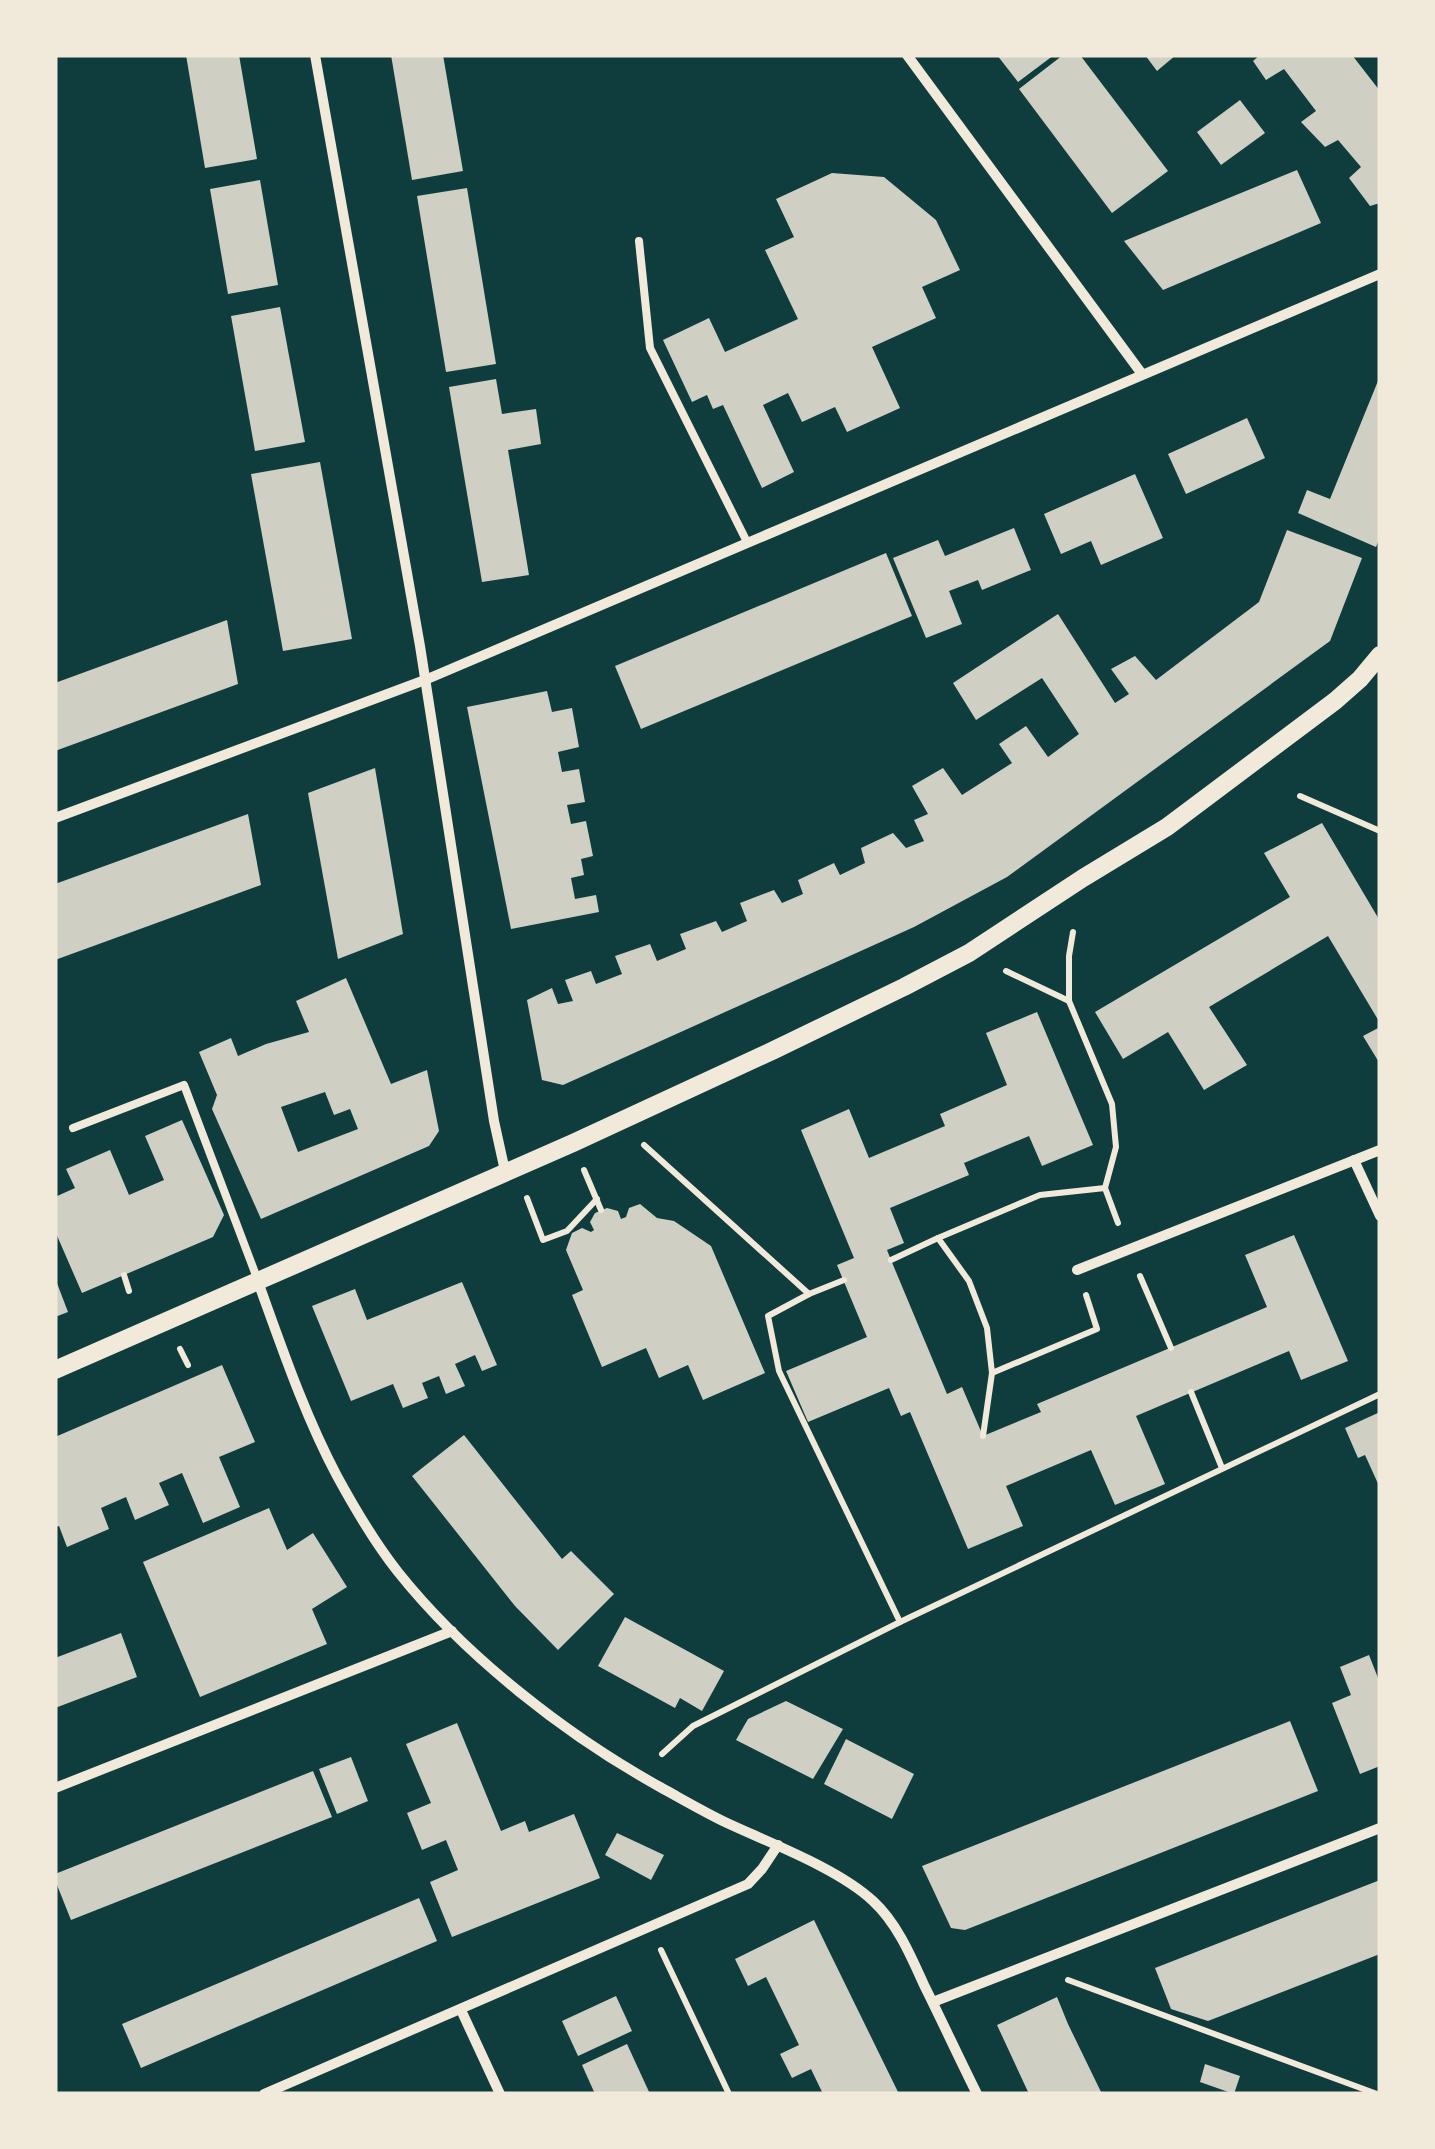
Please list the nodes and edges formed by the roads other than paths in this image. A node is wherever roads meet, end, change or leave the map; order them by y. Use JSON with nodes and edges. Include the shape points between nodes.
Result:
{"nodes":[{"id":1,"x":315,"y":55,"type":"edge"},
{"id":2,"x":907,"y":55,"type":"edge"},
{"id":3,"x":640,"y":241,"type":"dead end"},
{"id":4,"x":1380,"y":274,"type":"edge"},
{"id":5,"x":1142,"y":374,"type":"junction"},
{"id":6,"x":746,"y":542,"type":"junction"},
{"id":7,"x":1379,"y":661,"type":"edge"},
{"id":8,"x":425,"y":680,"type":"junction"},
{"id":9,"x":55,"y":818,"type":"edge"},
{"id":10,"x":73,"y":1128,"type":"dead end"},
{"id":11,"x":1380,"y":1150,"type":"edge"},
{"id":12,"x":1354,"y":1160,"type":"junction"},
{"id":13,"x":505,"y":1171,"type":"junction"},
{"id":14,"x":1380,"y":1216,"type":"edge"},
{"id":15,"x":1077,"y":1270,"type":"road end"},
{"id":16,"x":258,"y":1279,"type":"junction"},
{"id":17,"x":55,"y":1370,"type":"edge"},
{"id":18,"x":452,"y":1631,"type":"junction"},
{"id":19,"x":55,"y":1788,"type":"edge"},
{"id":20,"x":1380,"y":1828,"type":"edge"},
{"id":21,"x":778,"y":1845,"type":"junction"},
{"id":22,"x":933,"y":2002,"type":"junction"},
{"id":23,"x":462,"y":2010,"type":"junction"},
{"id":24,"x":264,"y":2094,"type":"edge"},
{"id":25,"x":500,"y":2094,"type":"edge"},
{"id":26,"x":976,"y":2094,"type":"edge"}],
"edges":[{"from":1,"to":8,"type":"street"},
{"from":2,"to":5,"type":"street"},
{"from":3,"to":6,"type":"lane","via":[[650,348]]},
{"from":4,"to":5,"type":"street"},
{"from":5,"to":6,"type":"street"},
{"from":6,"to":8,"type":"street"},
{"from":7,"to":13,"type":"street","via":[[1167,827],[969,952],[774,1050]]},
{"from":8,"to":9,"type":"street"},
{"from":8,"to":13,"type":"street"},
{"from":10,"to":16,"type":"lane","via":[[184,1085]]},
{"from":11,"to":12,"type":"street"},
{"from":12,"to":14,"type":"street"},
{"from":12,"to":15,"type":"street"},
{"from":13,"to":16,"type":"street"},
{"from":16,"to":17,"type":"street"},
{"from":16,"to":18,"type":"street","via":[[336,1474],[395,1568]]},
{"from":18,"to":19,"type":"street"},
{"from":18,"to":21,"type":"street","via":[[546,1711],[639,1774]]},
{"from":20,"to":22,"type":"street"},
{"from":21,"to":22,"type":"street","via":[[873,1901]]},
{"from":21,"to":23,"type":"street","via":[[748,1884]]},
{"from":22,"to":26,"type":"street"},
{"from":23,"to":24,"type":"street"},
{"from":23,"to":25,"type":"street"}]}
